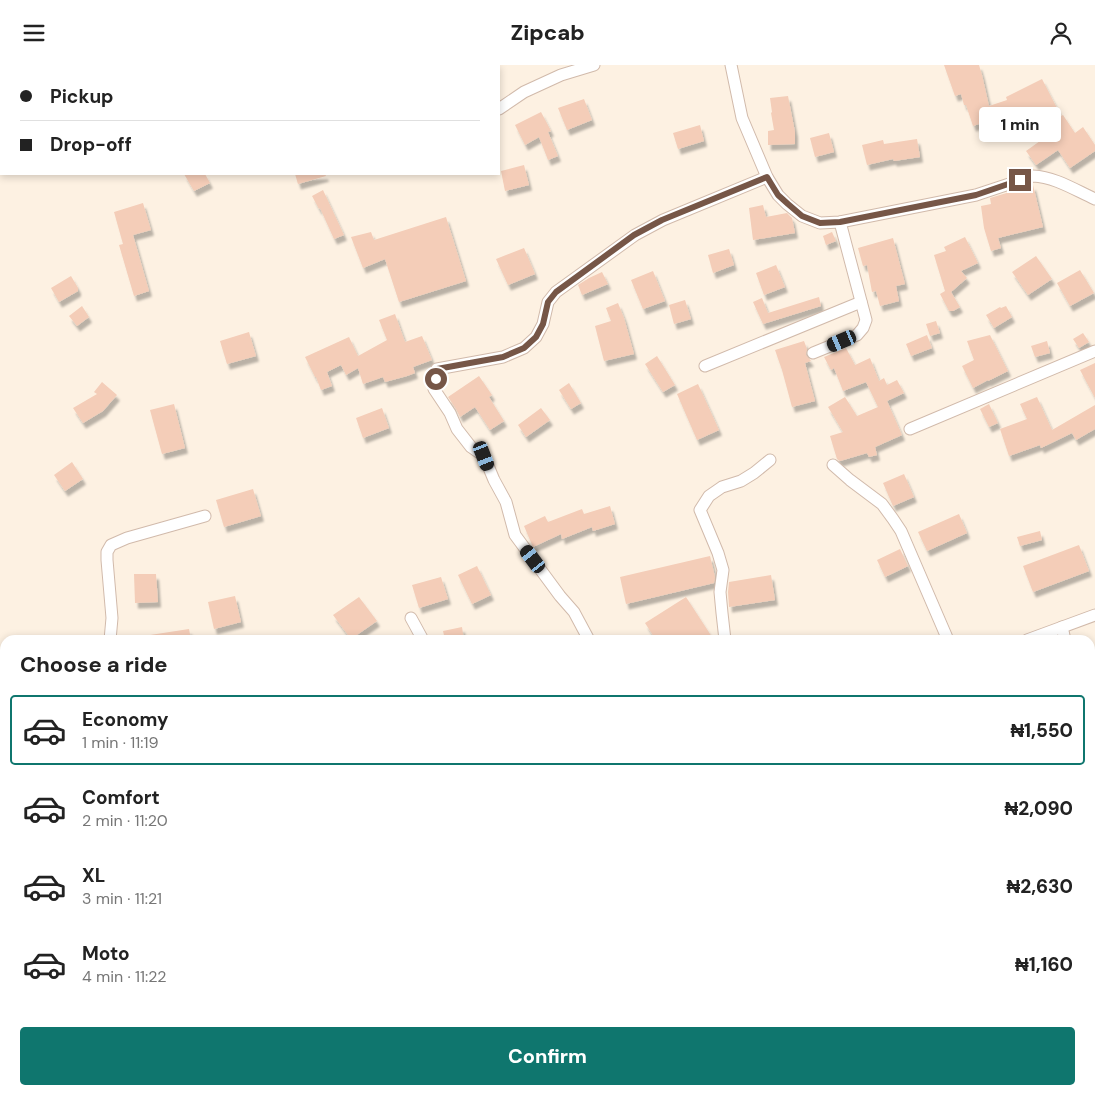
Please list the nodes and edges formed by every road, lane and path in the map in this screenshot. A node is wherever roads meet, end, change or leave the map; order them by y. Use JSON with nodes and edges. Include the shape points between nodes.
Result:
{"nodes":[{"id":1,"x":594,"y":65,"type":"edge"},
{"id":2,"x":731,"y":65,"type":"edge"},
{"id":3,"x":500,"y":108,"type":"edge"},
{"id":4,"x":767,"y":177,"type":"junction"},
{"id":5,"x":1095,"y":199,"type":"edge"},
{"id":6,"x":840,"y":222,"type":"junction"},
{"id":7,"x":861,"y":302,"type":"junction"},
{"id":8,"x":1095,"y":351,"type":"edge"},
{"id":9,"x":813,"y":353,"type":"dead end"},
{"id":10,"x":705,"y":366,"type":"dead end"},
{"id":11,"x":910,"y":429,"type":"dead end"},
{"id":12,"x":770,"y":460,"type":"dead end"},
{"id":13,"x":833,"y":465,"type":"dead end"},
{"id":14,"x":205,"y":516,"type":"dead end"},
{"id":15,"x":1095,"y":615,"type":"edge"},
{"id":16,"x":411,"y":618,"type":"dead end"},
{"id":17,"x":1062,"y":627,"type":"junction"},
{"id":18,"x":110,"y":635,"type":"edge"},
{"id":19,"x":420,"y":635,"type":"edge"},
{"id":20,"x":586,"y":635,"type":"edge"},
{"id":21,"x":724,"y":635,"type":"edge"},
{"id":22,"x":946,"y":635,"type":"edge"},
{"id":23,"x":1040,"y":635,"type":"edge"},
{"id":24,"x":1064,"y":635,"type":"edge"}],
"edges":[{"from":1,"to":3,"type":"street","via":[[561,75],[524,92]]},
{"from":2,"to":4,"type":"street","via":[[742,118]]},
{"from":4,"to":6,"type":"street","via":[[778,195],[802,216],[820,223]]},
{"from":4,"to":20,"type":"street","via":[[662,220],[634,235],[556,292],[548,302],[536,337],[524,348],[503,357],[437,369],[434,389],[457,429],[484,456],[506,502],[515,535],[574,612]]},
{"from":5,"to":6,"type":"street","via":[[1055,181],[1033,176],[976,195]]},
{"from":6,"to":7,"type":"street"},
{"from":7,"to":9,"type":"street","via":[[866,319],[863,328],[856,335]]},
{"from":7,"to":10,"type":"street"},
{"from":8,"to":11,"type":"street"},
{"from":12,"to":21,"type":"street","via":[[741,481],[722,487],[709,496],[700,510],[722,570],[720,592]]},
{"from":13,"to":22,"type":"street","via":[[882,504],[893,519]]},
{"from":14,"to":18,"type":"street","via":[[112,545],[107,552]]},
{"from":15,"to":17,"type":"street"},
{"from":16,"to":19,"type":"street"},
{"from":17,"to":23,"type":"street"},
{"from":17,"to":24,"type":"street"}]}
